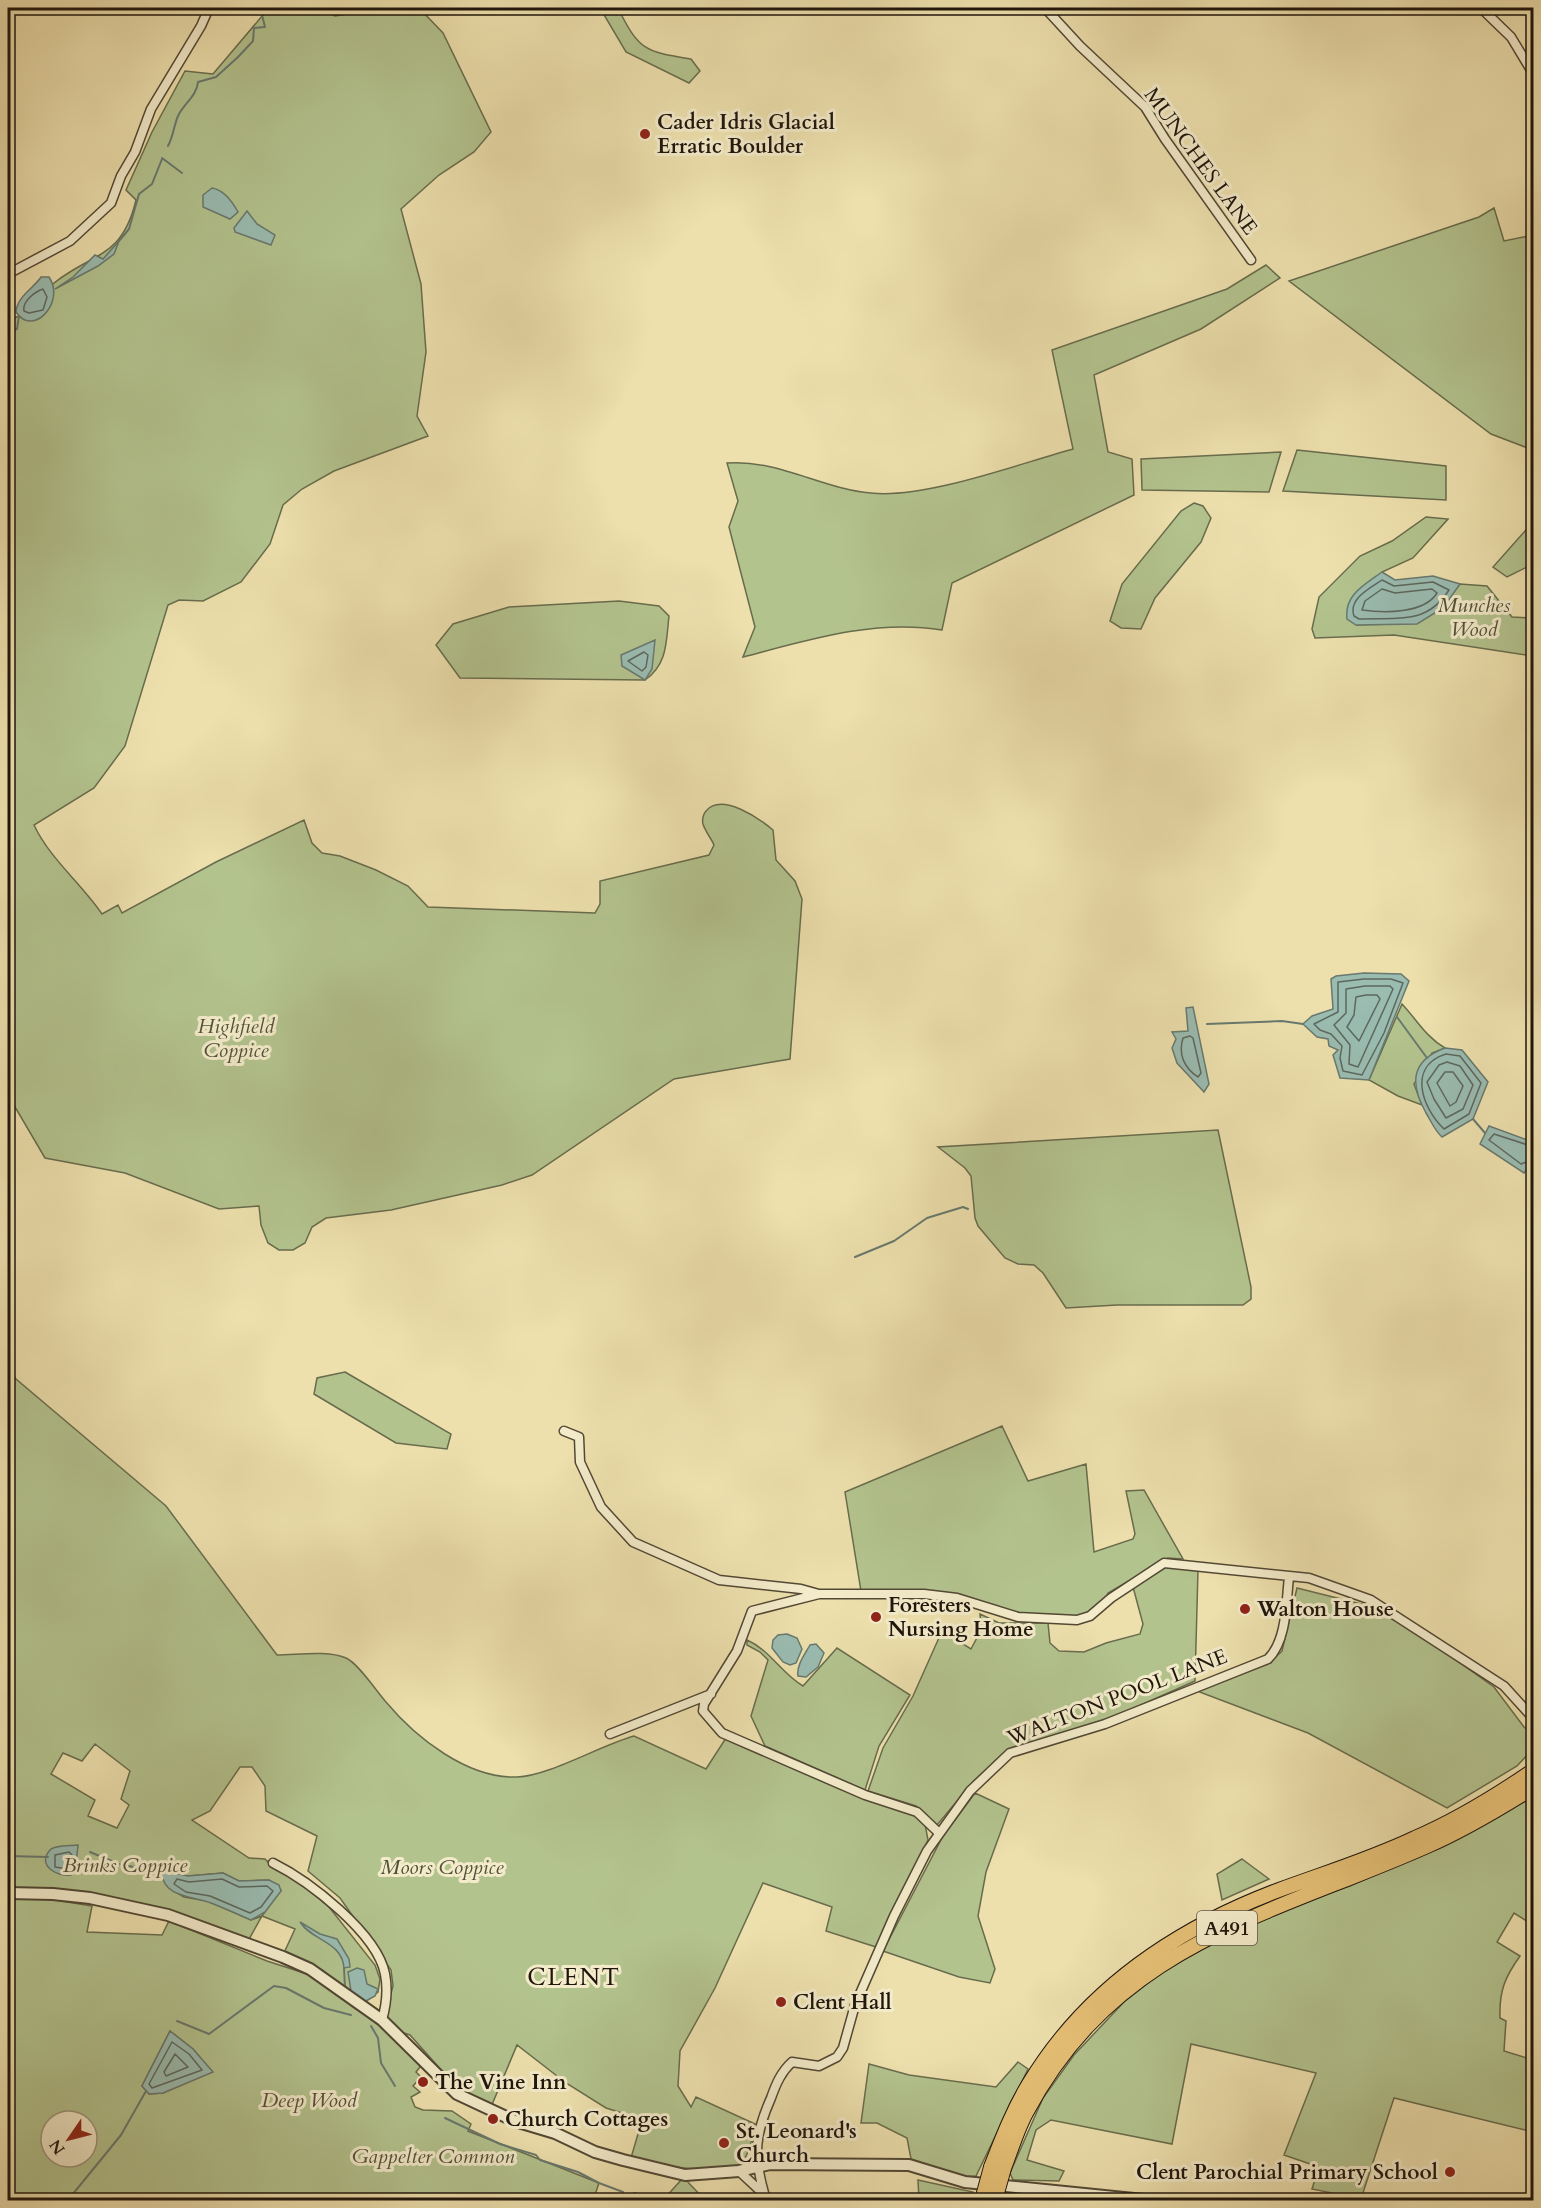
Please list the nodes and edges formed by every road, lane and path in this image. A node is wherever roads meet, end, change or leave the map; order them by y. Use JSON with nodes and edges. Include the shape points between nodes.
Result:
{"nodes":[{"id":1,"x":208,"y":8,"type":"edge"},
{"id":2,"x":1045,"y":8,"type":"edge"},
{"id":3,"x":1481,"y":8,"type":"edge"},
{"id":4,"x":1533,"y":75,"type":"edge"},
{"id":5,"x":1251,"y":260,"type":"dead end"},
{"id":6,"x":8,"y":274,"type":"edge"},
{"id":7,"x":564,"y":1431,"type":"dead end"},
{"id":8,"x":1289,"y":1577,"type":"junction"},
{"id":9,"x":819,"y":1594,"type":"junction"},
{"id":10,"x":712,"y":1694,"type":"junction"},
{"id":11,"x":1533,"y":1719,"type":"edge"},
{"id":12,"x":610,"y":1734,"type":"dead end"},
{"id":13,"x":1533,"y":1770,"type":"edge"},
{"id":14,"x":1533,"y":1787,"type":"edge"},
{"id":15,"x":938,"y":1832,"type":"junction"},
{"id":16,"x":273,"y":1863,"type":"dead end"},
{"id":17,"x":8,"y":1893,"type":"edge"},
{"id":18,"x":382,"y":2020,"type":"junction"},
{"id":19,"x":760,"y":2166,"type":"junction"},
{"id":20,"x":998,"y":2167,"type":"junction"},
{"id":21,"x":739,"y":2171,"type":"junction"},
{"id":22,"x":767,"y":2197,"type":"edge"},
{"id":23,"x":982,"y":2200,"type":"edge"},
{"id":24,"x":995,"y":2200,"type":"edge"},
{"id":25,"x":1144,"y":2200,"type":"edge"}],
"edges":[{"from":1,"to":6,"type":"street","via":[[151,109],[111,203],[70,241]]},
{"from":2,"to":5,"type":"street","name":"MUNCHES LANE","via":[[1146,107]]},
{"from":3,"to":4,"type":"street","via":[[1511,37]]},
{"from":7,"to":9,"type":"street","via":[[579,1437],[580,1462],[601,1507],[633,1542],[719,1580]]},
{"from":8,"to":9,"type":"street","via":[[1164,1563],[1090,1616],[1077,1620],[1018,1617],[935,1595]]},
{"from":8,"to":11,"type":"street","via":[[1309,1578],[1371,1600],[1504,1686]]},
{"from":8,"to":15,"type":"street","name":"WALTON POOL LANE","via":[[1283,1628],[1275,1652],[1268,1659],[1105,1724],[1010,1753],[970,1791]]},
{"from":9,"to":10,"type":"street","via":[[752,1611],[737,1651]]},
{"from":10,"to":12,"type":"street"},
{"from":10,"to":15,"type":"street","via":[[703,1711],[722,1733],[865,1795],[917,1812]]},
{"from":13,"to":20,"type":"highway","number":"A491","via":[[1415,1839],[1277,1891],[1200,1925],[1152,1953],[1104,1992],[1044,2060],[1009,2123]]},
{"from":14,"to":20,"type":"highway","number":"A491","via":[[1441,1840],[1272,1907],[1196,1942],[1158,1966],[1110,2003],[1065,2054]]},
{"from":15,"to":19,"type":"street","name":"WALTON POOL LANE","via":[[894,1916],[855,2005],[843,2048],[827,2064],[792,2062],[780,2075],[756,2136]]},
{"from":16,"to":18,"type":"street","via":[[341,1909],[379,1958],[387,1989]]},
{"from":17,"to":18,"type":"street","via":[[90,1898],[199,1925],[310,1969]]},
{"from":18,"to":21,"type":"street","via":[[457,2094],[478,2106],[622,2160],[685,2175]]},
{"from":19,"to":21,"type":"street"},
{"from":19,"to":22,"type":"street"},
{"from":19,"to":25,"type":"street","via":[[909,2165],[965,2182]]},
{"from":20,"to":23,"type":"highway","number":"A491","bridge":true},
{"from":20,"to":24,"type":"highway","number":"A491","bridge":true},
{"from":21,"to":22,"type":"street"}]}
